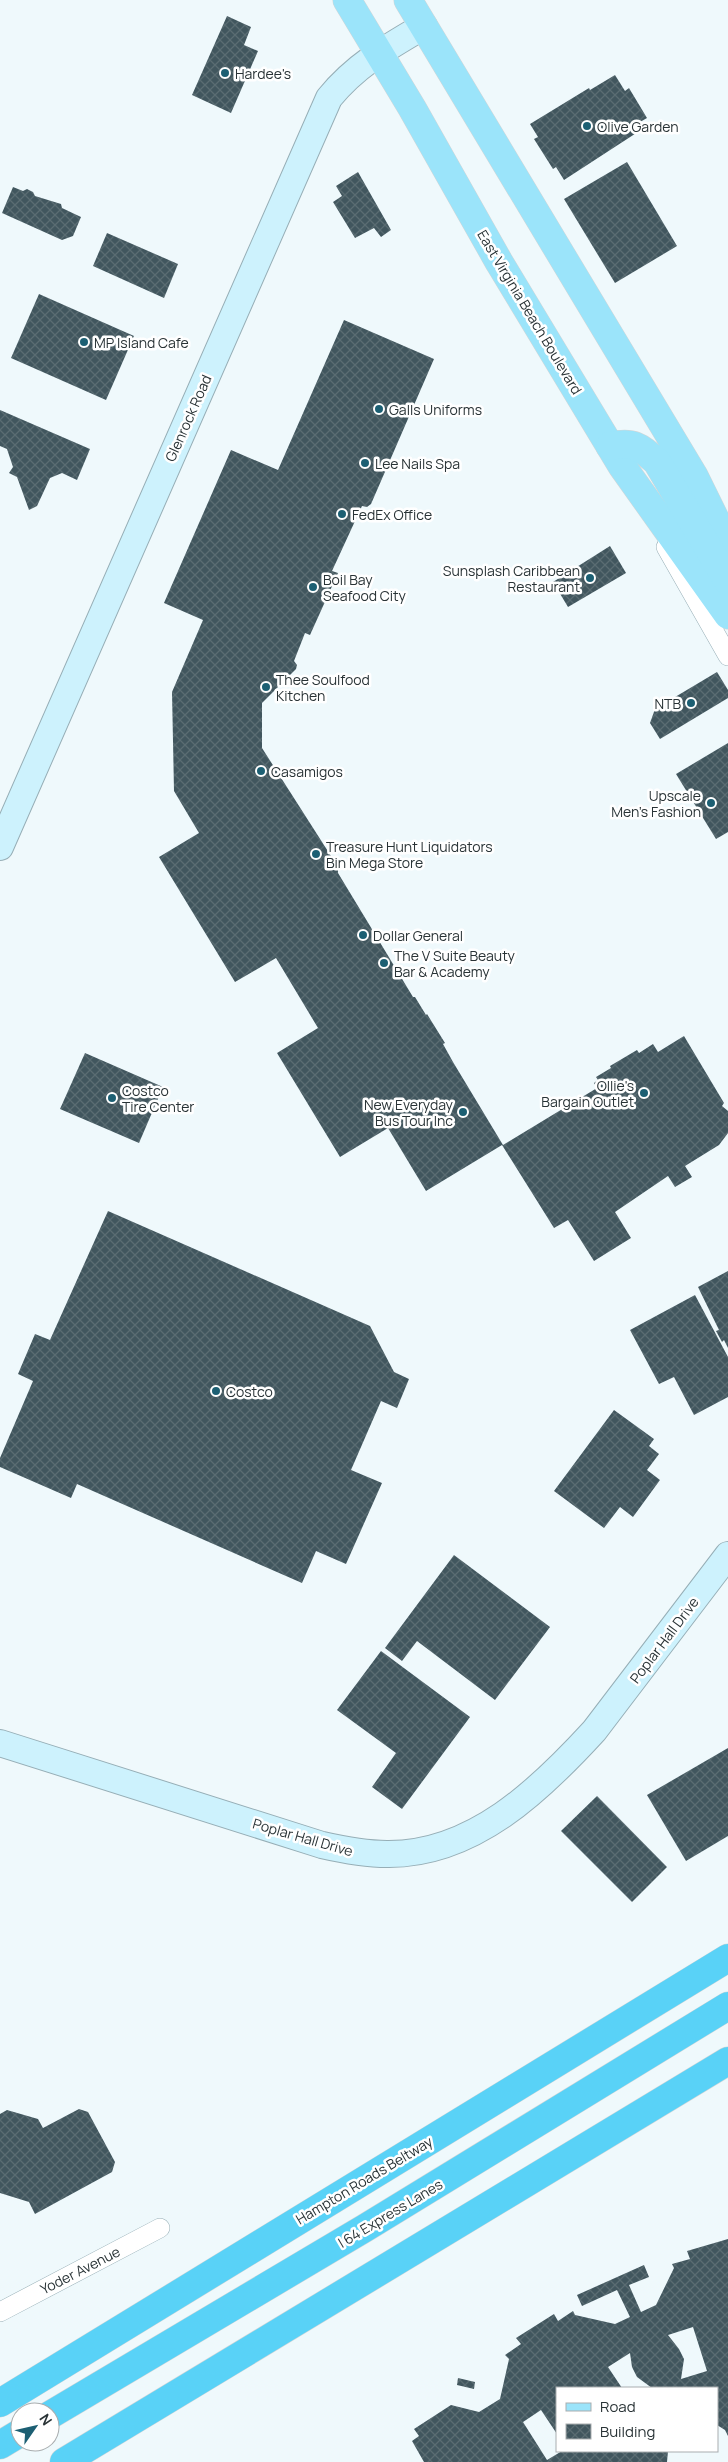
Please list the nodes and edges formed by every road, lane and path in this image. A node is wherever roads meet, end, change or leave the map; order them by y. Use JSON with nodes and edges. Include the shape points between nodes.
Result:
{"nodes":[{"id":1,"x":347,"y":0,"type":"edge"},
{"id":2,"x":408,"y":0,"type":"edge"},
{"id":3,"x":424,"y":26,"type":"junction"},
{"id":4,"x":379,"y":53,"type":"junction"},
{"id":5,"x":616,"y":456,"type":"junction"},
{"id":6,"x":694,"y":476,"type":"junction"},
{"id":7,"x":728,"y":516,"type":"edge"},
{"id":8,"x":728,"y":545,"type":"edge"},
{"id":9,"x":728,"y":581,"type":"edge"},
{"id":10,"x":728,"y":615,"type":"edge"},
{"id":11,"x":728,"y":656,"type":"edge"},
{"id":12,"x":0,"y":847,"type":"edge"},
{"id":13,"x":728,"y":1555,"type":"edge"},
{"id":14,"x":0,"y":1743,"type":"edge"},
{"id":15,"x":728,"y":1958,"type":"edge"},
{"id":16,"x":728,"y":2006,"type":"edge"},
{"id":17,"x":728,"y":2061,"type":"edge"},
{"id":18,"x":160,"y":2228,"type":"dead end"},
{"id":19,"x":0,"y":2312,"type":"edge"},
{"id":20,"x":0,"y":2403,"type":"edge"},
{"id":21,"x":60,"y":2409,"type":"edge"},
{"id":22,"x":64,"y":2462,"type":"edge"}],
"edges":[{"from":1,"to":4,"type":"main road","name":"East Virginia Beach Boulevard"},
{"from":2,"to":3,"type":"main road"},
{"from":3,"to":4,"type":"street","name":"Glenrock Road"},
{"from":3,"to":6,"type":"main road"},
{"from":4,"to":5,"type":"main road","name":"East Virginia Beach Boulevard","via":[[499,262]]},
{"from":4,"to":12,"type":"street","name":"Glenrock Road","via":[[346,77],[329,98]]},
{"from":5,"to":9,"type":"main road","via":[[628,442],[643,449],[657,462]]},
{"from":5,"to":10,"type":"main road","name":"East Virginia Beach Boulevard"},
{"from":5,"to":11,"type":"street"},
{"from":6,"to":7,"type":"street"},
{"from":6,"to":8,"type":"main road"},
{"from":13,"to":14,"type":"street","name":"Poplar Hall Drive","via":[[594,1731],[554,1772],[480,1830],[425,1851],[358,1853],[322,1845]]},
{"from":15,"to":20,"type":"highway","name":"Hampton Roads Beltway"},
{"from":16,"to":21,"type":"highway","name":"I 64 Express Lanes"},
{"from":17,"to":22,"type":"highway"},
{"from":18,"to":19,"type":"street","name":"Yoder Avenue"}]}
